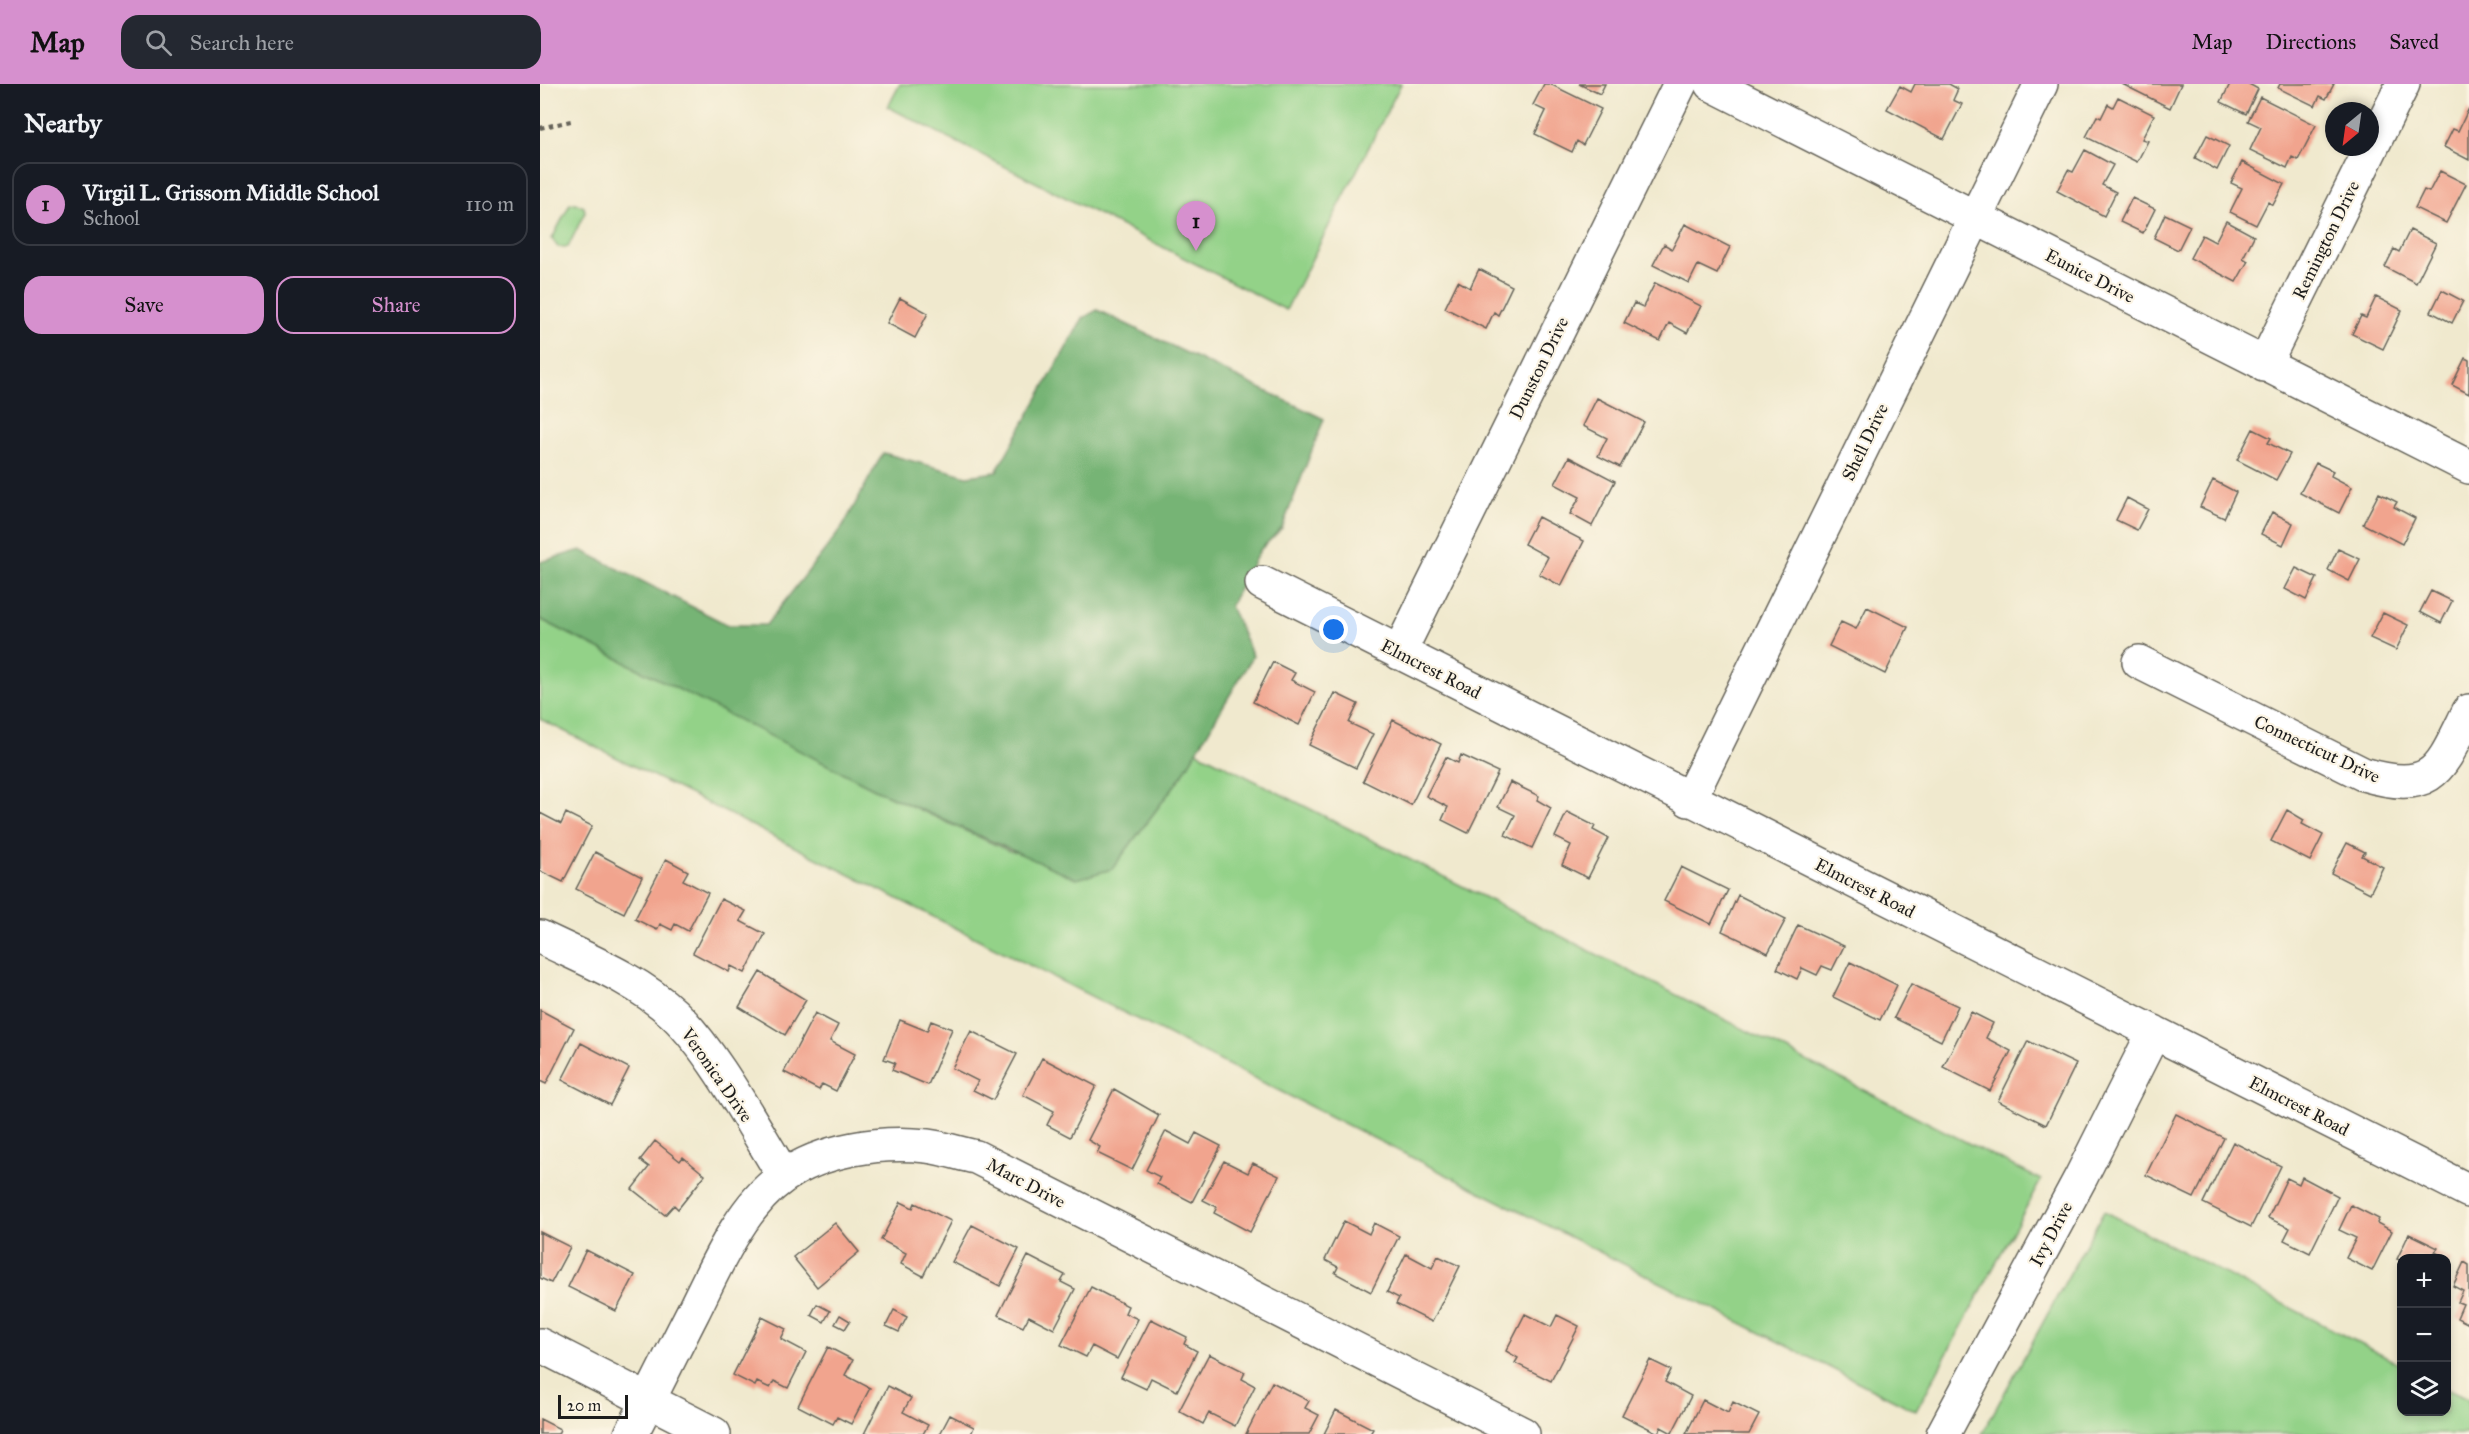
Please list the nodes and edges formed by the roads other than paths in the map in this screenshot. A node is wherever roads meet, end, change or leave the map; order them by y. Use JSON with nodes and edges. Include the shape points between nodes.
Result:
{"nodes":[{"id":1,"x":1680,"y":84,"type":"edge"},
{"id":2,"x":1711,"y":84,"type":"edge"},
{"id":3,"x":2041,"y":84,"type":"edge"},
{"id":4,"x":2403,"y":84,"type":"edge"},
{"id":5,"x":1975,"y":218,"type":"junction"},
{"id":6,"x":2264,"y":364,"type":"junction"},
{"id":7,"x":2469,"y":466,"type":"edge"},
{"id":8,"x":1262,"y":583,"type":"dead end"},
{"id":9,"x":1399,"y":653,"type":"junction"},
{"id":10,"x":2139,"y":662,"type":"dead end"},
{"id":11,"x":2469,"y":711,"type":"edge"},
{"id":12,"x":1689,"y":800,"type":"junction"},
{"id":13,"x":540,"y":937,"type":"edge"},
{"id":14,"x":2154,"y":1032,"type":"junction"},
{"id":15,"x":784,"y":1176,"type":"junction"},
{"id":16,"x":2469,"y":1191,"type":"edge"},
{"id":17,"x":540,"y":1345,"type":"edge"},
{"id":18,"x":648,"y":1401,"type":"junction"},
{"id":19,"x":631,"y":1434,"type":"edge"},
{"id":20,"x":714,"y":1434,"type":"edge"},
{"id":21,"x":1523,"y":1434,"type":"edge"},
{"id":22,"x":1943,"y":1434,"type":"edge"}],
"edges":[{"from":1,"to":9,"type":"street","name":"Dunston Drive"},
{"from":2,"to":5,"type":"street","name":"Eunice Drive"},
{"from":3,"to":5,"type":"street","name":"Shell Drive"},
{"from":4,"to":6,"type":"street","name":"Remington Drive"},
{"from":5,"to":6,"type":"street","name":"Eunice Drive"},
{"from":5,"to":12,"type":"street","name":"Shell Drive"},
{"from":6,"to":7,"type":"street","name":"Eunice Drive"},
{"from":8,"to":9,"type":"street","name":"Elmcrest Road"},
{"from":9,"to":12,"type":"street","name":"Elmcrest Road"},
{"from":10,"to":11,"type":"street","name":"Connecticut Drive","via":[[2363,774],[2390,782],[2408,783],[2425,778],[2443,763]]},
{"from":12,"to":14,"type":"street","name":"Elmcrest Road"},
{"from":13,"to":15,"type":"street","name":"Veronica Drive","via":[[640,987],[674,1014],[716,1068]]},
{"from":14,"to":16,"type":"street","name":"Elmcrest Road"},
{"from":14,"to":22,"type":"street","name":"Ivy Drive","via":[[2081,1178]]},
{"from":15,"to":18,"type":"street","name":"Marc Drive","via":[[748,1215],[724,1250]]},
{"from":15,"to":21,"type":"street","name":"Marc Drive","via":[[844,1151],[884,1145],[928,1146],[976,1157]]},
{"from":17,"to":18,"type":"street"},
{"from":18,"to":19,"type":"street","name":"Marc Drive"},
{"from":18,"to":20,"type":"street"}]}
